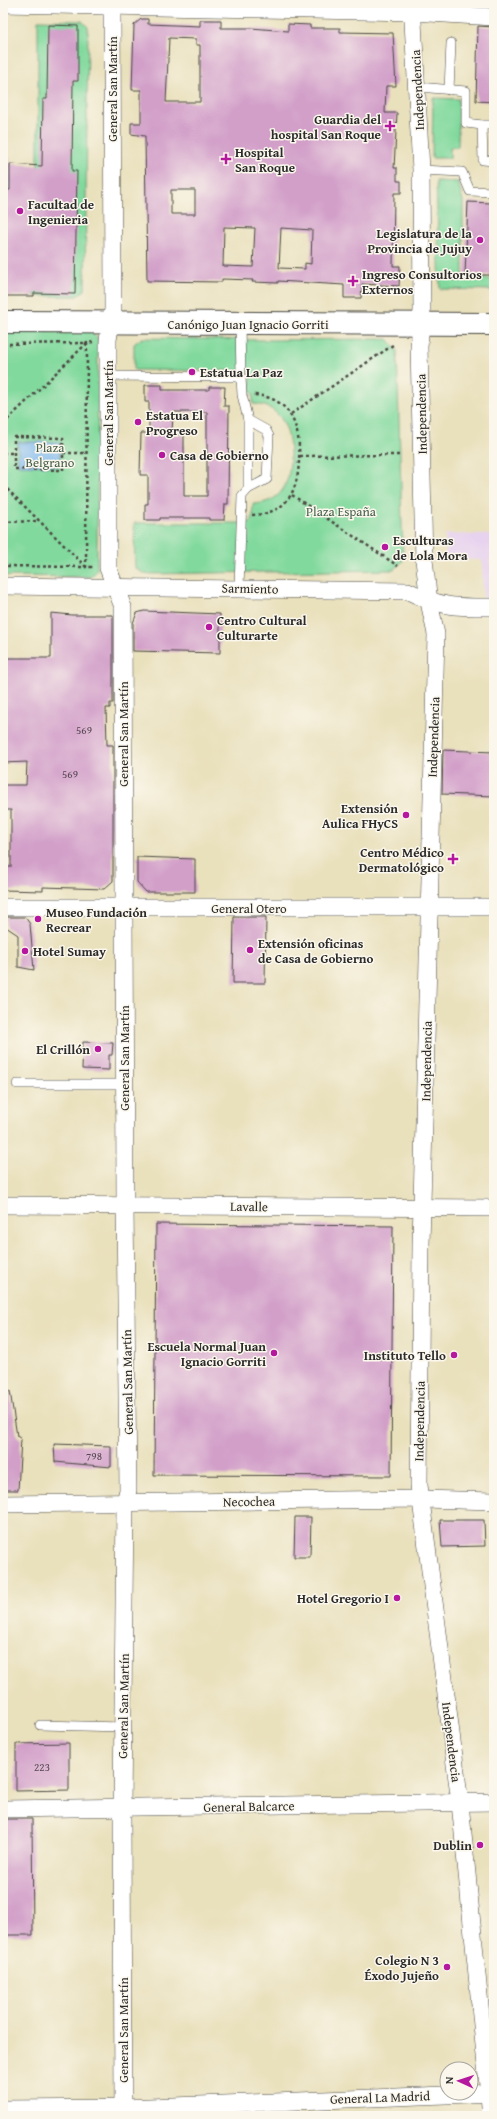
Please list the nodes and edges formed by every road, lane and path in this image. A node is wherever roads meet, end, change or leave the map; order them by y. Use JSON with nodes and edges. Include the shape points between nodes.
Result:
{"nodes":[{"id":1,"x":3,"y":4,"type":"edge"},
{"id":2,"x":112,"y":4,"type":"edge"},
{"id":3,"x":413,"y":8,"type":"edge"},
{"id":4,"x":494,"y":17,"type":"edge"},
{"id":5,"x":451,"y":44,"type":"dead end"},
{"id":6,"x":418,"y":87,"type":"junction"},
{"id":7,"x":449,"y":90,"type":"junction"},
{"id":8,"x":482,"y":125,"type":"junction"},
{"id":9,"x":494,"y":125,"type":"edge"},
{"id":10,"x":494,"y":161,"type":"edge"},
{"id":11,"x":421,"y":170,"type":"junction"},
{"id":12,"x":494,"y":192,"type":"edge"},
{"id":13,"x":3,"y":309,"type":"edge"},
{"id":14,"x":494,"y":310,"type":"edge"},
{"id":15,"x":421,"y":317,"type":"junction"},
{"id":16,"x":3,"y":322,"type":"edge"},
{"id":17,"x":240,"y":323,"type":"junction"},
{"id":18,"x":110,"y":324,"type":"junction"},
{"id":19,"x":494,"y":324,"type":"edge"},
{"id":20,"x":87,"y":343,"type":"junction"},
{"id":21,"x":3,"y":344,"type":"edge"},
{"id":22,"x":393,"y":344,"type":"dead end"},
{"id":23,"x":107,"y":376,"type":"junction"},
{"id":24,"x":241,"y":377,"type":"junction"},
{"id":25,"x":291,"y":414,"type":"dead end"},
{"id":26,"x":248,"y":420,"type":"junction"},
{"id":27,"x":3,"y":424,"type":"edge"},
{"id":28,"x":3,"y":453,"type":"edge"},
{"id":29,"x":63,"y":453,"type":"junction"},
{"id":30,"x":87,"y":453,"type":"junction"},
{"id":31,"x":14,"y":454,"type":"junction"},
{"id":32,"x":400,"y":455,"type":"dead end"},
{"id":33,"x":300,"y":456,"type":"dead end"},
{"id":34,"x":3,"y":485,"type":"edge"},
{"id":35,"x":248,"y":489,"type":"junction"},
{"id":36,"x":292,"y":495,"type":"dead end"},
{"id":37,"x":39,"y":521,"type":"junction"},
{"id":38,"x":3,"y":522,"type":"edge"},
{"id":39,"x":3,"y":566,"type":"edge"},
{"id":40,"x":398,"y":566,"type":"dead end"},
{"id":41,"x":86,"y":567,"type":"junction"},
{"id":42,"x":108,"y":568,"type":"junction"},
{"id":43,"x":3,"y":586,"type":"edge"},
{"id":44,"x":115,"y":586,"type":"junction"},
{"id":45,"x":239,"y":588,"type":"junction"},
{"id":46,"x":429,"y":602,"type":"junction"},
{"id":47,"x":494,"y":607,"type":"edge"},
{"id":48,"x":3,"y":907,"type":"edge"},
{"id":49,"x":494,"y":907,"type":"edge"},
{"id":50,"x":124,"y":908,"type":"junction"},
{"id":51,"x":429,"y":908,"type":"junction"},
{"id":52,"x":17,"y":1084,"type":"dead end"},
{"id":53,"x":124,"y":1084,"type":"junction"},
{"id":54,"x":3,"y":1205,"type":"edge"},
{"id":55,"x":124,"y":1205,"type":"junction"},
{"id":56,"x":423,"y":1208,"type":"junction"},
{"id":57,"x":494,"y":1208,"type":"edge"},
{"id":58,"x":422,"y":1499,"type":"junction"},
{"id":59,"x":494,"y":1501,"type":"edge"},
{"id":60,"x":125,"y":1502,"type":"junction"},
{"id":61,"x":3,"y":1504,"type":"edge"},
{"id":62,"x":40,"y":1724,"type":"dead end"},
{"id":63,"x":123,"y":1727,"type":"junction"},
{"id":64,"x":494,"y":1802,"type":"edge"},
{"id":65,"x":460,"y":1803,"type":"junction"},
{"id":66,"x":122,"y":1808,"type":"junction"},
{"id":67,"x":3,"y":1809,"type":"edge"},
{"id":68,"x":491,"y":2093,"type":"edge"},
{"id":69,"x":3,"y":2109,"type":"edge"},
{"id":70,"x":124,"y":2112,"type":"edge"},
{"id":71,"x":491,"y":2116,"type":"edge"}],
"edges":[{"from":1,"to":2,"type":"street"},
{"from":2,"to":3,"type":"street"},
{"from":2,"to":18,"type":"street","name":"General San Martín"},
{"from":3,"to":4,"type":"street"},
{"from":3,"to":6,"type":"street","name":"Independencia"},
{"from":5,"to":7,"type":"lane"},
{"from":6,"to":7,"type":"lane"},
{"from":6,"to":11,"type":"street","name":"Independencia"},
{"from":7,"to":8,"type":"lane","via":[[466,91],[466,123]]},
{"from":8,"to":9,"type":"lane"},
{"from":8,"to":10,"type":"lane","via":[[483,160]]},
{"from":11,"to":12,"type":"lane","via":[[462,172],[470,191]]},
{"from":11,"to":15,"type":"street","name":"Independencia"},
{"from":13,"to":18,"type":"main road","name":"Canónigo Juan Ignacio Gorriti"},
{"from":14,"to":15,"type":"main road","name":"Canónigo Juan Ignacio Gorriti"},
{"from":15,"to":17,"type":"main road","name":"Canónigo Juan Ignacio Gorriti"},
{"from":15,"to":18,"type":"main road","name":"Canónigo Juan Ignacio Gorriti"},
{"from":15,"to":19,"type":"main road","name":"Canónigo Juan Ignacio Gorriti"},
{"from":15,"to":46,"type":"street","name":"Independencia","via":[[424,560]]},
{"from":16,"to":18,"type":"main road","name":"Canónigo Juan Ignacio Gorriti"},
{"from":17,"to":18,"type":"main road","name":"Canónigo Juan Ignacio Gorriti"},
{"from":17,"to":24,"type":"lane"},
{"from":18,"to":20,"type":"path"},
{"from":18,"to":23,"type":"street","name":"General San Martín"},
{"from":20,"to":21,"type":"path"},
{"from":20,"to":27,"type":"path"},
{"from":20,"to":30,"type":"path"},
{"from":22,"to":25,"type":"path"},
{"from":23,"to":24,"type":"lane"},
{"from":23,"to":42,"type":"street","name":"General San Martín"},
{"from":24,"to":26,"type":"lane"},
{"from":26,"to":35,"type":"lane"},
{"from":26,"to":35,"type":"lane","via":[[266,430],[269,436],[267,479]]},
{"from":28,"to":31,"type":"path"},
{"from":29,"to":30,"type":"path"},
{"from":29,"to":31,"type":"path","via":[[63,438],[14,437]]},
{"from":29,"to":31,"type":"path","via":[[63,470],[14,469]]},
{"from":30,"to":41,"type":"path"},
{"from":32,"to":33,"type":"path"},
{"from":34,"to":37,"type":"path"},
{"from":35,"to":45,"type":"lane","via":[[242,496]]},
{"from":36,"to":40,"type":"path"},
{"from":37,"to":38,"type":"path"},
{"from":37,"to":41,"type":"path"},
{"from":39,"to":41,"type":"path"},
{"from":41,"to":42,"type":"path"},
{"from":42,"to":44,"type":"street","name":"General San Martín"},
{"from":43,"to":44,"type":"street","name":"Sarmiento"},
{"from":44,"to":45,"type":"street","name":"Sarmiento"},
{"from":44,"to":50,"type":"street","name":"General San Martín","via":[[123,606]]},
{"from":45,"to":46,"type":"street","name":"Sarmiento","via":[[408,591]]},
{"from":46,"to":47,"type":"street","name":"Sarmiento","via":[[451,606]]},
{"from":46,"to":51,"type":"street","name":"Independencia","via":[[436,634]]},
{"from":48,"to":50,"type":"street","name":"General Otero"},
{"from":49,"to":51,"type":"street","name":"General Otero"},
{"from":50,"to":51,"type":"street","name":"General Otero"},
{"from":50,"to":53,"type":"street","name":"General San Martín"},
{"from":51,"to":56,"type":"street","name":"Independencia"},
{"from":52,"to":53,"type":"lane"},
{"from":53,"to":55,"type":"street","name":"General San Martín"},
{"from":54,"to":55,"type":"street","name":"Lavalle"},
{"from":55,"to":56,"type":"street","name":"Lavalle"},
{"from":55,"to":60,"type":"street","name":"General San Martín","via":[[128,1490]]},
{"from":56,"to":57,"type":"street","name":"Lavalle"},
{"from":56,"to":58,"type":"street","name":"Independencia","via":[[419,1485]]},
{"from":58,"to":59,"type":"street","name":"Necochea"},
{"from":58,"to":60,"type":"street","name":"Necochea"},
{"from":58,"to":65,"type":"street","name":"Independencia"},
{"from":60,"to":61,"type":"street","name":"Necochea"},
{"from":60,"to":63,"type":"street","name":"General San Martín"},
{"from":62,"to":63,"type":"lane"},
{"from":63,"to":66,"type":"street","name":"General San Martín"},
{"from":64,"to":65,"type":"street","name":"General Balcarce"},
{"from":65,"to":66,"type":"street","name":"General Balcarce"},
{"from":65,"to":68,"type":"street","name":"Independencia"},
{"from":66,"to":67,"type":"street","name":"General Balcarce"},
{"from":66,"to":70,"type":"street","name":"General San Martín"},
{"from":68,"to":70,"type":"street","name":"General La Madrid"},
{"from":68,"to":71,"type":"street","name":"Independencia"},
{"from":69,"to":70,"type":"street","name":"General La Madrid"}]}
